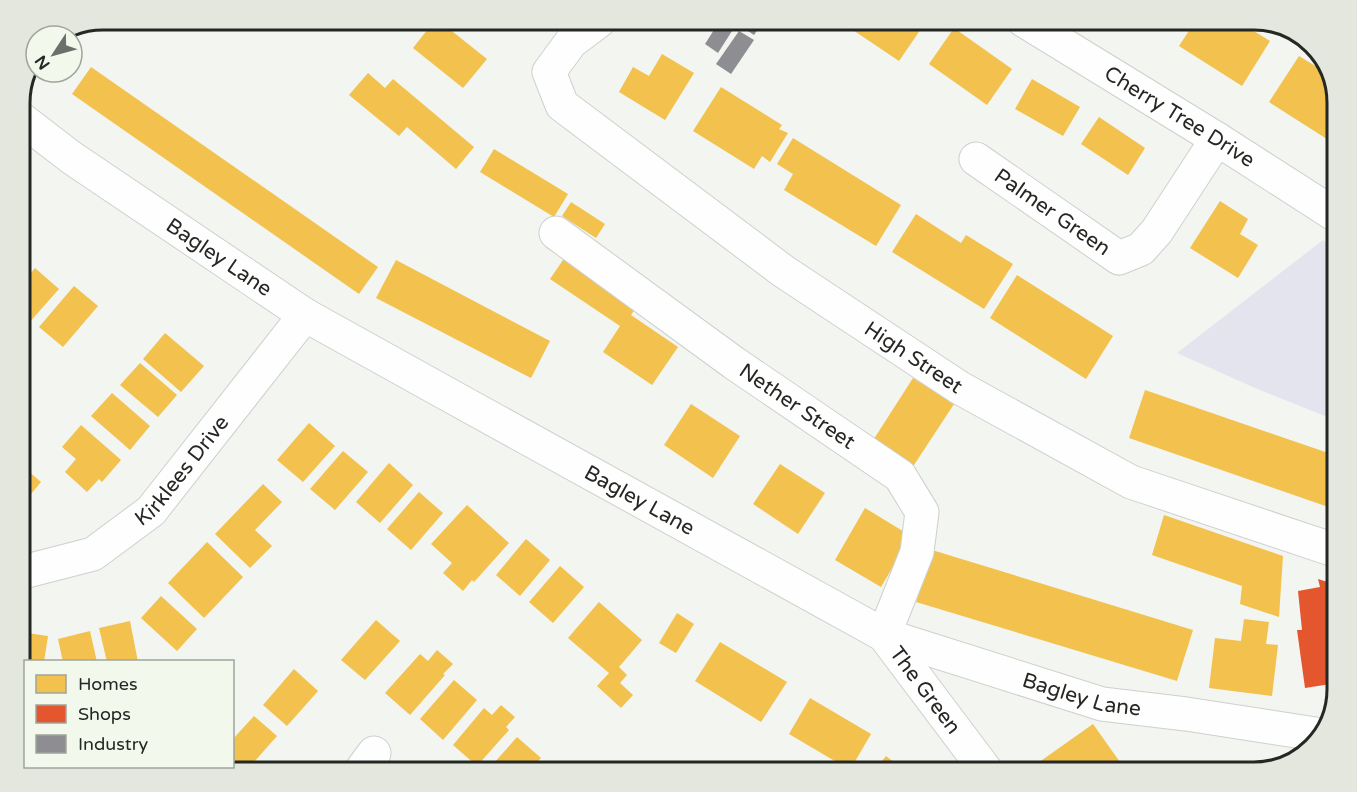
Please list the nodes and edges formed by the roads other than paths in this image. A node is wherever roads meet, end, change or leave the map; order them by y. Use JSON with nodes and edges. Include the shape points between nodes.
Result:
{"nodes":[{"id":1,"x":587,"y":30,"type":"edge"},
{"id":2,"x":1039,"y":30,"type":"edge"},
{"id":3,"x":30,"y":126,"type":"edge"},
{"id":4,"x":1217,"y":139,"type":"junction"},
{"id":5,"x":976,"y":159,"type":"dead end"},
{"id":6,"x":1327,"y":210,"type":"edge"},
{"id":7,"x":556,"y":233,"type":"dead end"},
{"id":8,"x":305,"y":315,"type":"junction"},
{"id":9,"x":1327,"y":548,"type":"edge"},
{"id":10,"x":30,"y":570,"type":"edge"},
{"id":11,"x":884,"y":635,"type":"junction"},
{"id":12,"x":1312,"y":733,"type":"edge"},
{"id":13,"x":979,"y":762,"type":"edge"}],
"edges":[{"from":1,"to":9,"type":"street","name":"High Street","via":[[571,42],[549,72],[562,105],[783,271],[960,388],[1131,482]]},
{"from":2,"to":4,"type":"street","name":"Cherry Tree Drive"},
{"from":3,"to":8,"type":"street","name":"Bagley Lane"},
{"from":4,"to":5,"type":"street","name":"Palmer Green","via":[[1157,231],[1141,249],[1119,258]]},
{"from":4,"to":6,"type":"street","name":"Cherry Tree Drive"},
{"from":7,"to":11,"type":"street","name":"Nether Street","via":[[734,363],[900,476],[922,512],[917,552]]},
{"from":8,"to":10,"type":"street","name":"Kirklees Drive","via":[[151,511],[93,554]]},
{"from":8,"to":11,"type":"street","name":"Bagley Lane"},
{"from":11,"to":12,"type":"street","name":"Bagley Lane","via":[[1102,704]]},
{"from":11,"to":13,"type":"street","name":"The Green"}]}
